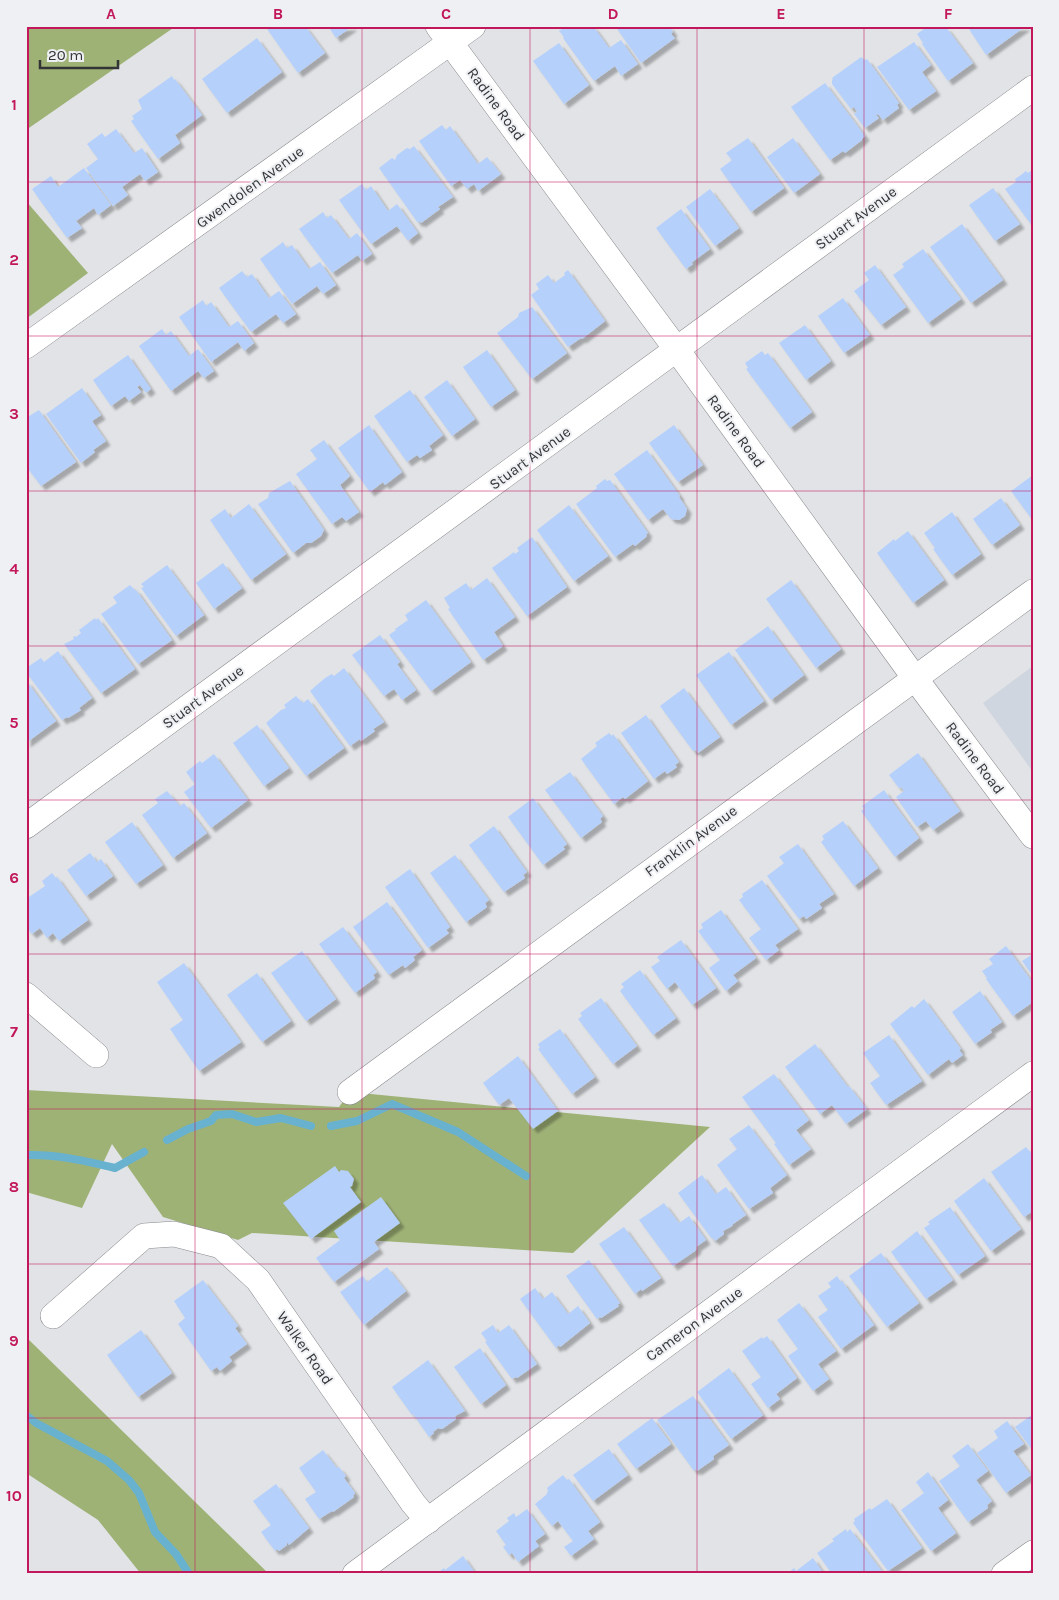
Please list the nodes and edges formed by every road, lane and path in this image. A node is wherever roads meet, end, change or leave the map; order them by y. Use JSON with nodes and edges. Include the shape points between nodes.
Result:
{"nodes":[{"id":1,"x":473,"y":26,"type":"edge"},
{"id":2,"x":445,"y":34,"type":"edge"},
{"id":3,"x":1033,"y":88,"type":"edge"},
{"id":4,"x":26,"y":346,"type":"edge"},
{"id":5,"x":677,"y":350,"type":"junction"},
{"id":6,"x":1033,"y":592,"type":"edge"},
{"id":7,"x":914,"y":678,"type":"junction"},
{"id":8,"x":26,"y":826,"type":"edge"},
{"id":9,"x":1033,"y":836,"type":"edge"},
{"id":10,"x":26,"y":995,"type":"edge"},
{"id":11,"x":96,"y":1055,"type":"dead end"},
{"id":12,"x":1033,"y":1074,"type":"edge"},
{"id":13,"x":350,"y":1092,"type":"dead end"},
{"id":14,"x":53,"y":1316,"type":"dead end"},
{"id":15,"x":428,"y":1520,"type":"junction"},
{"id":16,"x":1033,"y":1553,"type":"edge"},
{"id":17,"x":355,"y":1574,"type":"edge"},
{"id":18,"x":1004,"y":1574,"type":"edge"}],
"edges":[{"from":1,"to":2,"type":"street","name":"Gwendolen Avenue"},
{"from":2,"to":4,"type":"street","name":"Gwendolen Avenue"},
{"from":2,"to":5,"type":"street","name":"Radine Road"},
{"from":3,"to":5,"type":"street","name":"Stuart Avenue"},
{"from":5,"to":7,"type":"street","name":"Radine Road"},
{"from":5,"to":8,"type":"street","name":"Stuart Avenue"},
{"from":6,"to":7,"type":"street","name":"Franklin Avenue"},
{"from":7,"to":9,"type":"street","name":"Radine Road"},
{"from":7,"to":13,"type":"street","name":"Franklin Avenue"},
{"from":10,"to":11,"type":"street"},
{"from":12,"to":15,"type":"street","name":"Cameron Avenue"},
{"from":14,"to":15,"type":"street","name":"Walker Road","via":[[144,1236],[174,1234],[221,1246],[258,1280]]},
{"from":15,"to":17,"type":"street","name":"Cameron Avenue"},
{"from":16,"to":18,"type":"street"}]}
